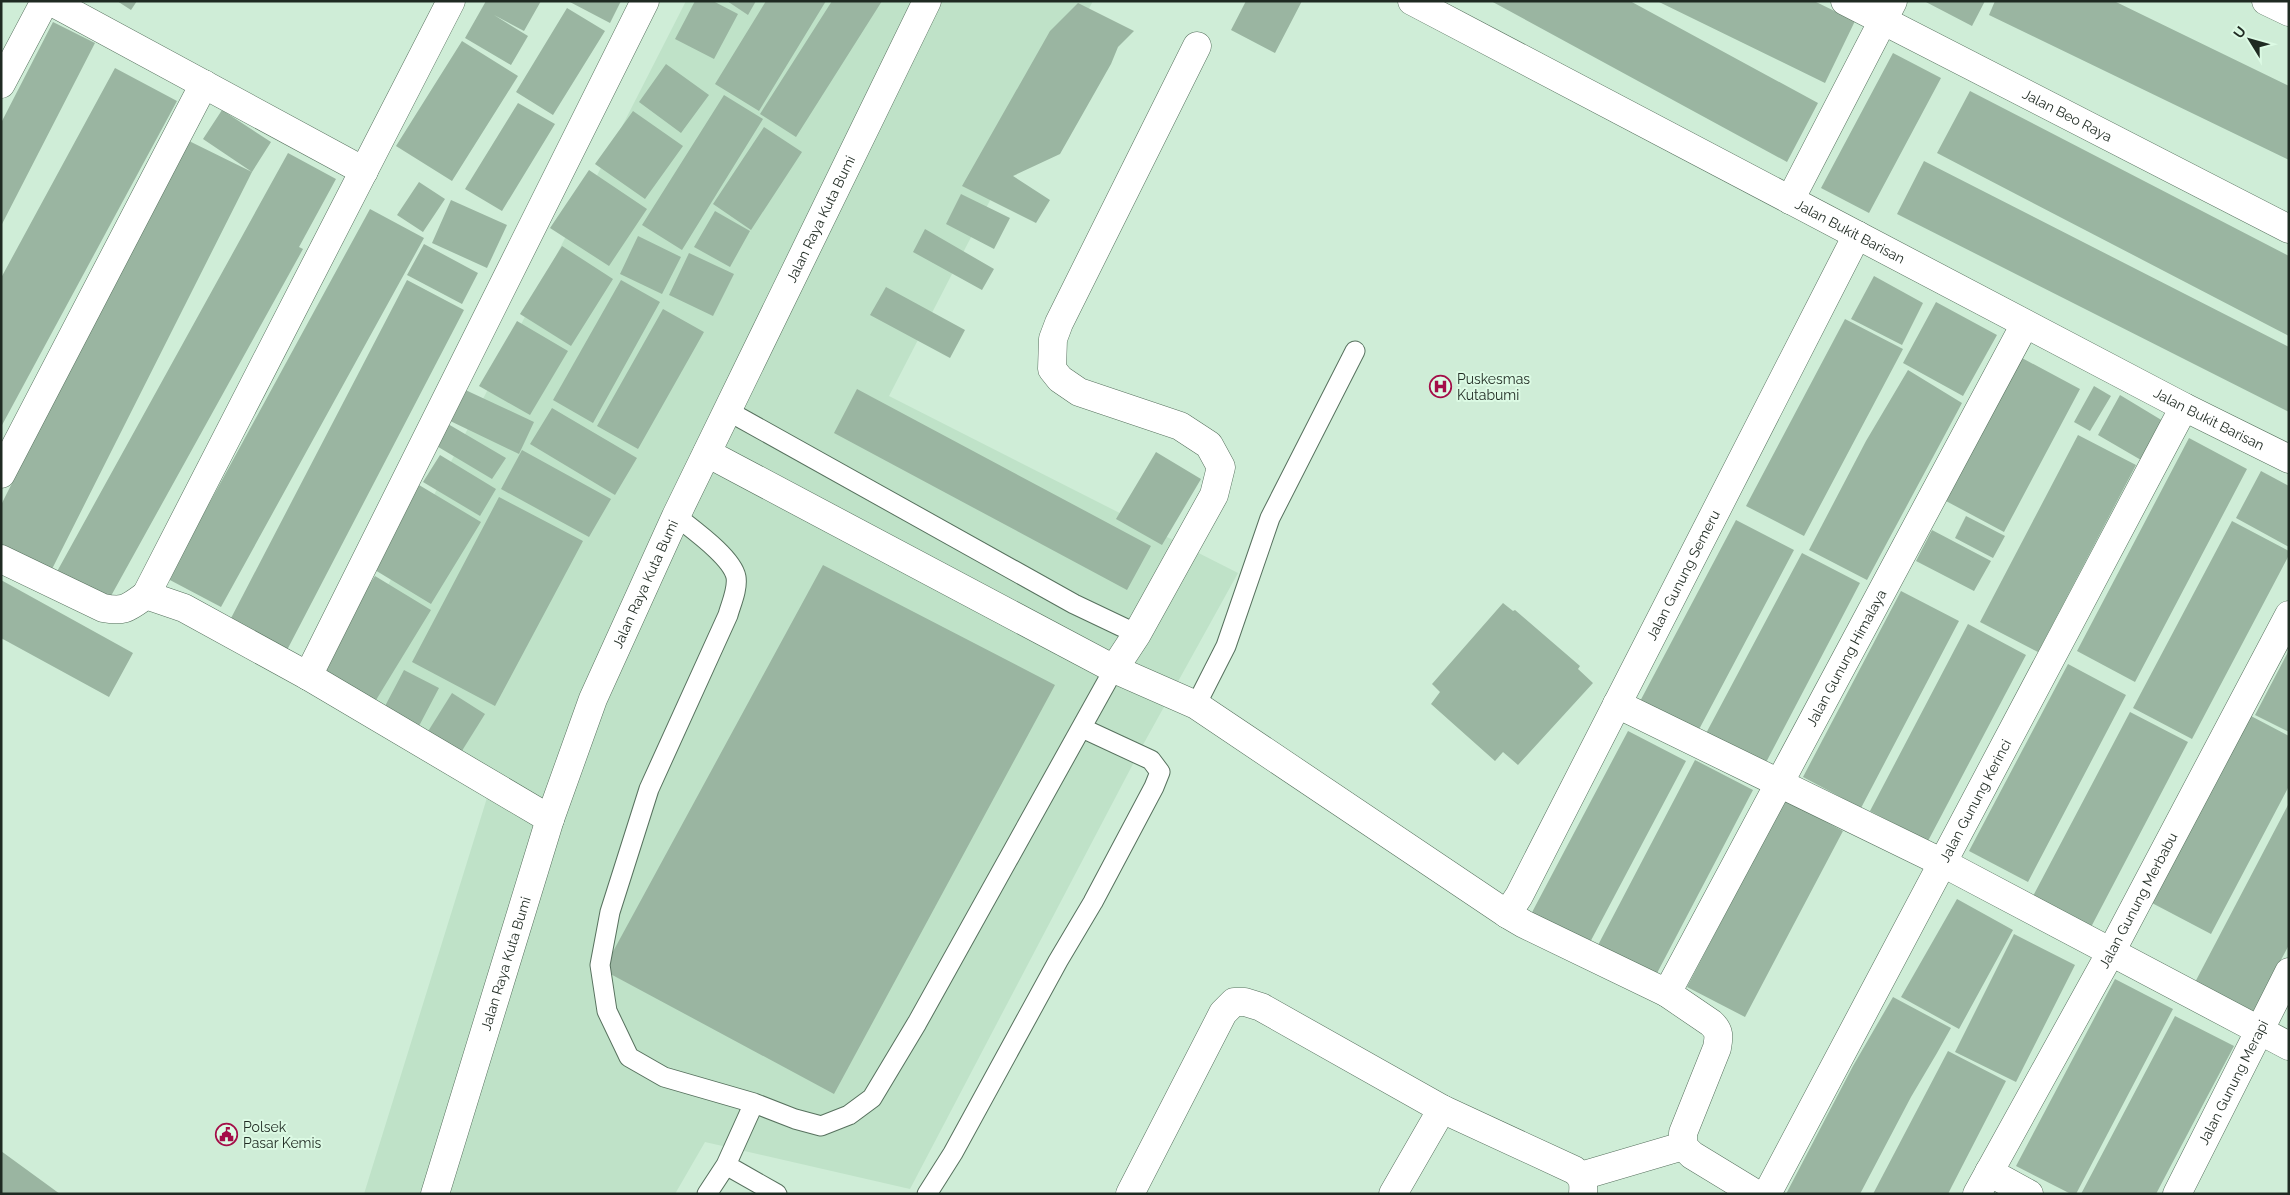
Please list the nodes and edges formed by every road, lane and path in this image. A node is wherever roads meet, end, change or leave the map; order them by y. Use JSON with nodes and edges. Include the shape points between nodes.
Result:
{"nodes":[{"id":1,"x":45,"y":1,"type":"edge"},
{"id":2,"x":50,"y":1,"type":"edge"},
{"id":3,"x":452,"y":1,"type":"edge"},
{"id":4,"x":645,"y":1,"type":"edge"},
{"id":5,"x":927,"y":1,"type":"edge"},
{"id":6,"x":1412,"y":1,"type":"edge"},
{"id":7,"x":1845,"y":1,"type":"edge"},
{"id":8,"x":2266,"y":1,"type":"edge"},
{"id":9,"x":1888,"y":11,"type":"edge"},
{"id":10,"x":2289,"y":12,"type":"edge"},
{"id":11,"x":1197,"y":46,"type":"dead end"},
{"id":12,"x":1,"y":84,"type":"edge"},
{"id":13,"x":204,"y":84,"type":"junction"},
{"id":14,"x":364,"y":170,"type":"junction"},
{"id":15,"x":1790,"y":200,"type":"junction"},
{"id":16,"x":2289,"y":229,"type":"edge"},
{"id":17,"x":1857,"y":235,"type":"junction"},
{"id":18,"x":2025,"y":324,"type":"junction"},
{"id":19,"x":1354,"y":350,"type":"dead end"},
{"id":20,"x":2184,"y":407,"type":"junction"},
{"id":21,"x":728,"y":411,"type":"junction"},
{"id":22,"x":707,"y":453,"type":"junction"},
{"id":23,"x":2289,"y":459,"type":"edge"},
{"id":24,"x":1,"y":474,"type":"edge"},
{"id":25,"x":676,"y":516,"type":"junction"},
{"id":26,"x":1,"y":560,"type":"edge"},
{"id":27,"x":146,"y":595,"type":"junction"},
{"id":28,"x":2289,"y":615,"type":"edge"},
{"id":29,"x":1137,"y":634,"type":"junction"},
{"id":30,"x":1114,"y":668,"type":"junction"},
{"id":31,"x":308,"y":676,"type":"junction"},
{"id":32,"x":1196,"y":704,"type":"junction"},
{"id":33,"x":1617,"y":704,"type":"junction"},
{"id":34,"x":1082,"y":728,"type":"junction"},
{"id":35,"x":1780,"y":782,"type":"junction"},
{"id":36,"x":550,"y":819,"type":"junction"},
{"id":37,"x":1943,"y":863,"type":"junction"},
{"id":38,"x":1507,"y":914,"type":"junction"},
{"id":39,"x":2112,"y":950,"type":"junction"},
{"id":40,"x":2289,"y":972,"type":"edge"},
{"id":41,"x":1667,"y":993,"type":"junction"},
{"id":42,"x":2258,"y":1030,"type":"junction"},
{"id":43,"x":2289,"y":1046,"type":"edge"},
{"id":44,"x":754,"y":1103,"type":"junction"},
{"id":45,"x":1442,"y":1110,"type":"junction"},
{"id":46,"x":1683,"y":1146,"type":"junction"},
{"id":47,"x":726,"y":1165,"type":"junction"},
{"id":48,"x":1983,"y":1183,"type":"edge"},
{"id":49,"x":1582,"y":1185,"type":"edge"},
{"id":50,"x":435,"y":1194,"type":"edge"},
{"id":51,"x":707,"y":1194,"type":"edge"},
{"id":52,"x":777,"y":1194,"type":"edge"},
{"id":53,"x":927,"y":1194,"type":"edge"},
{"id":54,"x":1130,"y":1194,"type":"edge"},
{"id":55,"x":1393,"y":1194,"type":"edge"},
{"id":56,"x":1756,"y":1194,"type":"edge"},
{"id":57,"x":1767,"y":1194,"type":"edge"},
{"id":58,"x":2029,"y":1194,"type":"edge"},
{"id":59,"x":2177,"y":1194,"type":"edge"}],
"edges":[{"from":1,"to":12,"type":"street"},
{"from":2,"to":13,"type":"street"},
{"from":3,"to":14,"type":"street"},
{"from":4,"to":31,"type":"street"},
{"from":5,"to":21,"type":"street","name":"Jalan Raya Kuta Bumi"},
{"from":6,"to":15,"type":"street","name":"Jalan Bukit Barisan"},
{"from":7,"to":9,"type":"street","name":"Jalan Beo Raya"},
{"from":8,"to":10,"type":"street"},
{"from":9,"to":15,"type":"street"},
{"from":9,"to":16,"type":"street","name":"Jalan Beo Raya"},
{"from":11,"to":29,"type":"street","via":[[1058,323],[1053,339],[1052,369],[1060,379],[1079,392],[1180,426],[1209,445],[1221,468],[1214,495]]},
{"from":13,"to":14,"type":"street"},
{"from":13,"to":24,"type":"street"},
{"from":14,"to":27,"type":"street"},
{"from":15,"to":17,"type":"street","name":"Jalan Bukit Barisan"},
{"from":17,"to":18,"type":"street","name":"Jalan Bukit Barisan"},
{"from":17,"to":33,"type":"street","name":"Jalan Gunung Semeru"},
{"from":18,"to":20,"type":"street","name":"Jalan Bukit Barisan"},
{"from":18,"to":35,"type":"street","name":"Jalan Gunung Himalaya"},
{"from":19,"to":32,"type":"lane","via":[[1270,518],[1226,646]]},
{"from":20,"to":23,"type":"street","name":"Jalan Bukit Barisan"},
{"from":20,"to":37,"type":"street","name":"Jalan Gunung Kerinci"},
{"from":21,"to":22,"type":"street","name":"Jalan Raya Kuta Bumi"},
{"from":21,"to":29,"type":"lane","via":[[1074,604]]},
{"from":22,"to":25,"type":"street","name":"Jalan Raya Kuta Bumi"},
{"from":22,"to":30,"type":"street"},
{"from":25,"to":36,"type":"street","name":"Jalan Raya Kuta Bumi","via":[[593,699]]},
{"from":25,"to":44,"type":"lane","via":[[718,551],[736,576],[735,589],[728,615],[649,789],[610,912],[600,965],[607,1011],[629,1057],[664,1077]]},
{"from":26,"to":27,"type":"street","via":[[103,608],[119,611]]},
{"from":27,"to":31,"type":"street","via":[[184,608]]},
{"from":28,"to":39,"type":"street","name":"Jalan Gunung Merbabu"},
{"from":29,"to":30,"type":"street"},
{"from":30,"to":32,"type":"street"},
{"from":30,"to":34,"type":"lane"},
{"from":31,"to":36,"type":"street"},
{"from":32,"to":38,"type":"street"},
{"from":33,"to":35,"type":"street"},
{"from":33,"to":38,"type":"street","name":"Jalan Gunung Semeru"},
{"from":34,"to":44,"type":"lane","via":[[872,1098],[849,1115],[821,1126]]},
{"from":34,"to":53,"type":"lane","via":[[1151,760],[1160,772],[1094,902]]},
{"from":35,"to":37,"type":"street"},
{"from":35,"to":41,"type":"street","name":"Jalan Gunung Himalaya"},
{"from":36,"to":50,"type":"street","name":"Jalan Raya Kuta Bumi"},
{"from":37,"to":39,"type":"street"},
{"from":37,"to":57,"type":"street","name":"Jalan Gunung Kerinci"},
{"from":38,"to":41,"type":"street"},
{"from":39,"to":42,"type":"street"},
{"from":39,"to":48,"type":"street","name":"Jalan Gunung Merbabu"},
{"from":40,"to":42,"type":"street","name":"Jalan Gunung Merapi"},
{"from":41,"to":46,"type":"street","via":[[1711,1023],[1719,1036],[1683,1133]]},
{"from":42,"to":43,"type":"street"},
{"from":42,"to":59,"type":"street","name":"Jalan Gunung Merapi"},
{"from":44,"to":47,"type":"lane"},
{"from":45,"to":49,"type":"street"},
{"from":45,"to":54,"type":"street","via":[[1262,1007],[1234,1002],[1223,1013]]},
{"from":45,"to":55,"type":"street"},
{"from":46,"to":49,"type":"street"},
{"from":46,"to":56,"type":"street","via":[[1692,1155]]},
{"from":47,"to":51,"type":"lane"},
{"from":47,"to":52,"type":"lane"},
{"from":48,"to":58,"type":"street"}]}
